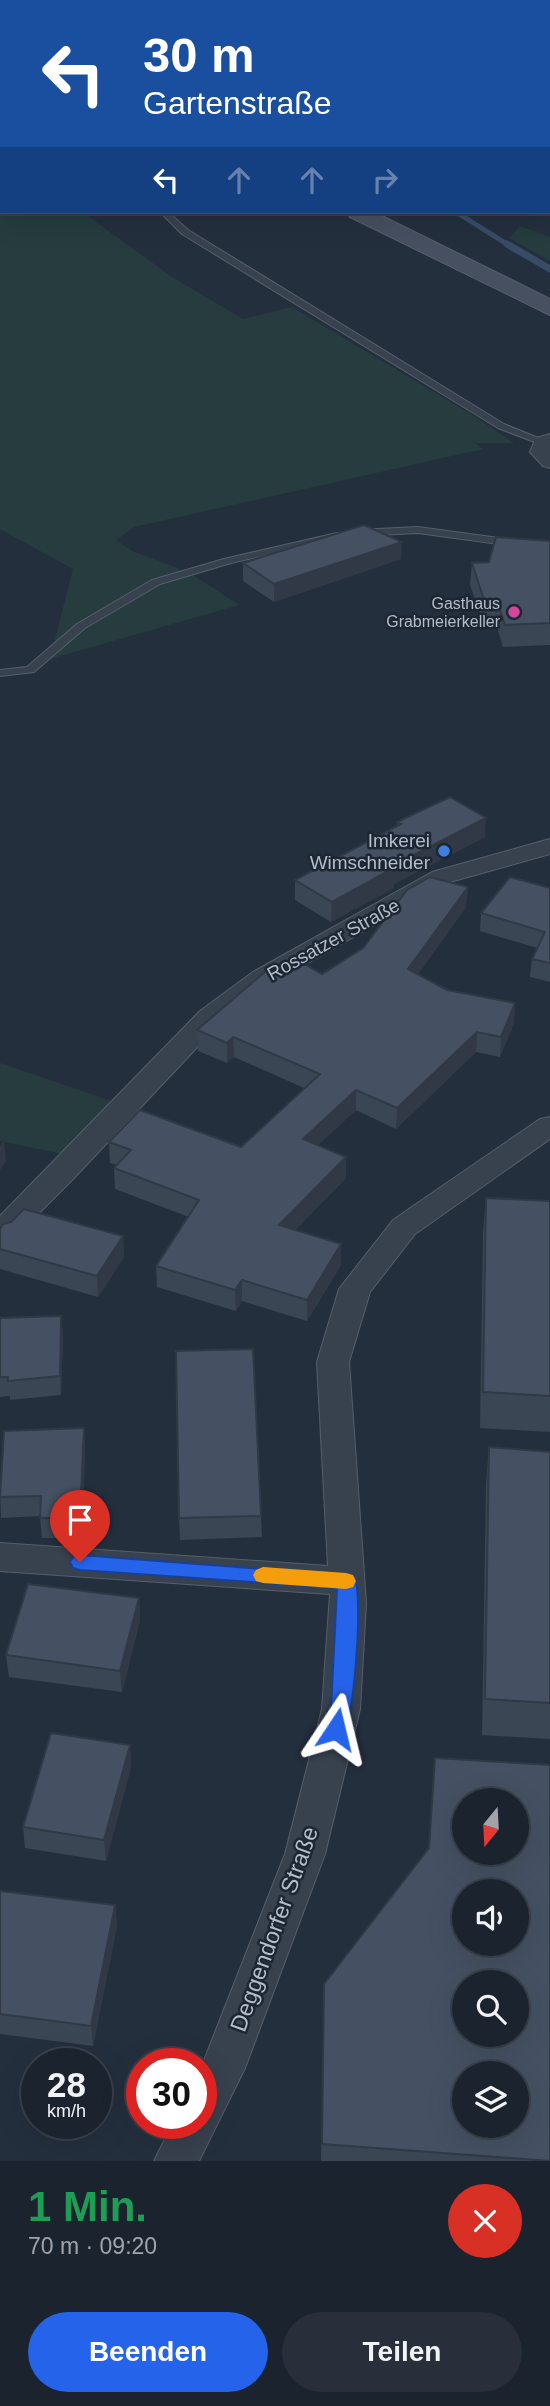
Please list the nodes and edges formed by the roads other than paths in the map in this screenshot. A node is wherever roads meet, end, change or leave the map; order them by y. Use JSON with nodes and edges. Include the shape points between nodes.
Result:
{"nodes":[{"id":1,"x":166,"y":214,"type":"edge"},
{"id":2,"x":362,"y":214,"type":"edge"},
{"id":3,"x":550,"y":308,"type":"edge"},
{"id":4,"x":547,"y":441,"type":"edge"},
{"id":5,"x":550,"y":462,"type":"edge"},
{"id":6,"x":550,"y":548,"type":"edge"},
{"id":7,"x":0,"y":675,"type":"edge"},
{"id":8,"x":550,"y":846,"type":"edge"},
{"id":9,"x":550,"y":1126,"type":"edge"},
{"id":10,"x":0,"y":1234,"type":"edge"},
{"id":11,"x":0,"y":1557,"type":"edge"},
{"id":12,"x":347,"y":1581,"type":"junction"},
{"id":13,"x":217,"y":2080,"type":"edge"},
{"id":14,"x":188,"y":2139,"type":"edge"},
{"id":15,"x":176,"y":2161,"type":"edge"}],
"edges":[{"from":1,"to":4,"type":"lane","via":[[185,232],[501,426]]},
{"from":2,"to":3,"type":"main road"},
{"from":4,"to":5,"type":"street","via":[[539,452]]},
{"from":6,"to":7,"type":"lane","via":[[418,530],[327,537],[156,582],[81,626],[30,670]]},
{"from":8,"to":10,"type":"street","name":"Rossatzer Straße","via":[[441,877],[262,978],[210,1017]]},
{"from":9,"to":12,"type":"street","name":"Deggendorfer Straße","via":[[404,1227],[355,1289],[333,1362]]},
{"from":11,"to":12,"type":"street"},
{"from":12,"to":13,"type":"street","name":"Deggendorfer Straße","via":[[341,1709],[305,1854]]},
{"from":14,"to":15,"type":"street"}]}
